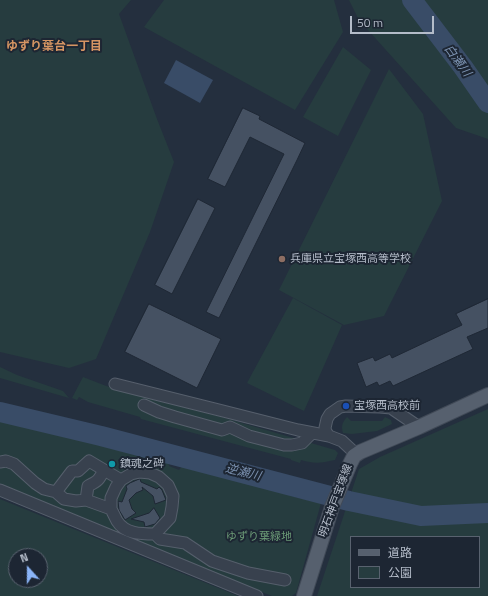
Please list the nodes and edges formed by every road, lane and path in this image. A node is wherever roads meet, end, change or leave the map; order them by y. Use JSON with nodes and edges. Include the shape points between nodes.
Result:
{"nodes":[{"id":1,"x":115,"y":384,"type":"dead end"},
{"id":2,"x":488,"y":395,"type":"edge"},
{"id":3,"x":144,"y":405,"type":"dead end"},
{"id":4,"x":419,"y":426,"type":"junction"},
{"id":5,"x":312,"y":433,"type":"junction"},
{"id":6,"x":329,"y":436,"type":"junction"},
{"id":7,"x":353,"y":459,"type":"junction"},
{"id":8,"x":0,"y":462,"type":"edge"},
{"id":9,"x":104,"y":470,"type":"junction"},
{"id":10,"x":78,"y":471,"type":"junction"},
{"id":11,"x":121,"y":480,"type":"junction"},
{"id":12,"x":88,"y":486,"type":"junction"},
{"id":13,"x":0,"y":490,"type":"edge"},
{"id":14,"x":56,"y":492,"type":"junction"},
{"id":15,"x":86,"y":500,"type":"junction"},
{"id":16,"x":111,"y":509,"type":"junction"},
{"id":17,"x":158,"y":536,"type":"junction"},
{"id":18,"x":154,"y":553,"type":"junction"},
{"id":19,"x":285,"y":580,"type":"dead end"},
{"id":20,"x":257,"y":596,"type":"edge"},
{"id":21,"x":304,"y":596,"type":"edge"}],
"edges":[{"from":1,"to":5,"type":"street"},
{"from":2,"to":4,"type":"main road","name":"明石神戸宝塚線"},
{"from":3,"to":5,"type":"street","via":[[175,417],[222,430],[230,427],[249,436],[284,445],[302,443]]},
{"from":4,"to":6,"type":"street","via":[[391,408],[346,406],[335,410],[327,419],[325,428]]},
{"from":4,"to":7,"type":"main road","name":"明石神戸宝塚線","via":[[360,452]]},
{"from":5,"to":6,"type":"street"},
{"from":6,"to":7,"type":"street","via":[[342,441]]},
{"from":7,"to":21,"type":"main road","name":"明石神戸宝塚線","via":[[332,507]]},
{"from":8,"to":14,"type":"street","via":[[14,464],[35,483]]},
{"from":9,"to":10,"type":"street","via":[[89,461]]},
{"from":9,"to":11,"type":"street"},
{"from":9,"to":12,"type":"street","via":[[100,479]]},
{"from":10,"to":12,"type":"street"},
{"from":10,"to":14,"type":"street","via":[[72,471]]},
{"from":11,"to":16,"type":"street","via":[[111,498]]},
{"from":11,"to":17,"type":"street","via":[[131,474],[150,473],[159,477],[168,486],[173,496],[170,518]]},
{"from":12,"to":15,"type":"street"},
{"from":13,"to":18,"type":"street"},
{"from":14,"to":15,"type":"street","via":[[64,499]]},
{"from":15,"to":16,"type":"street"},
{"from":16,"to":17,"type":"street","via":[[117,522],[126,529]]},
{"from":17,"to":18,"type":"street"},
{"from":17,"to":19,"type":"street","via":[[185,544],[212,561],[248,573]]},
{"from":18,"to":20,"type":"street"}]}
